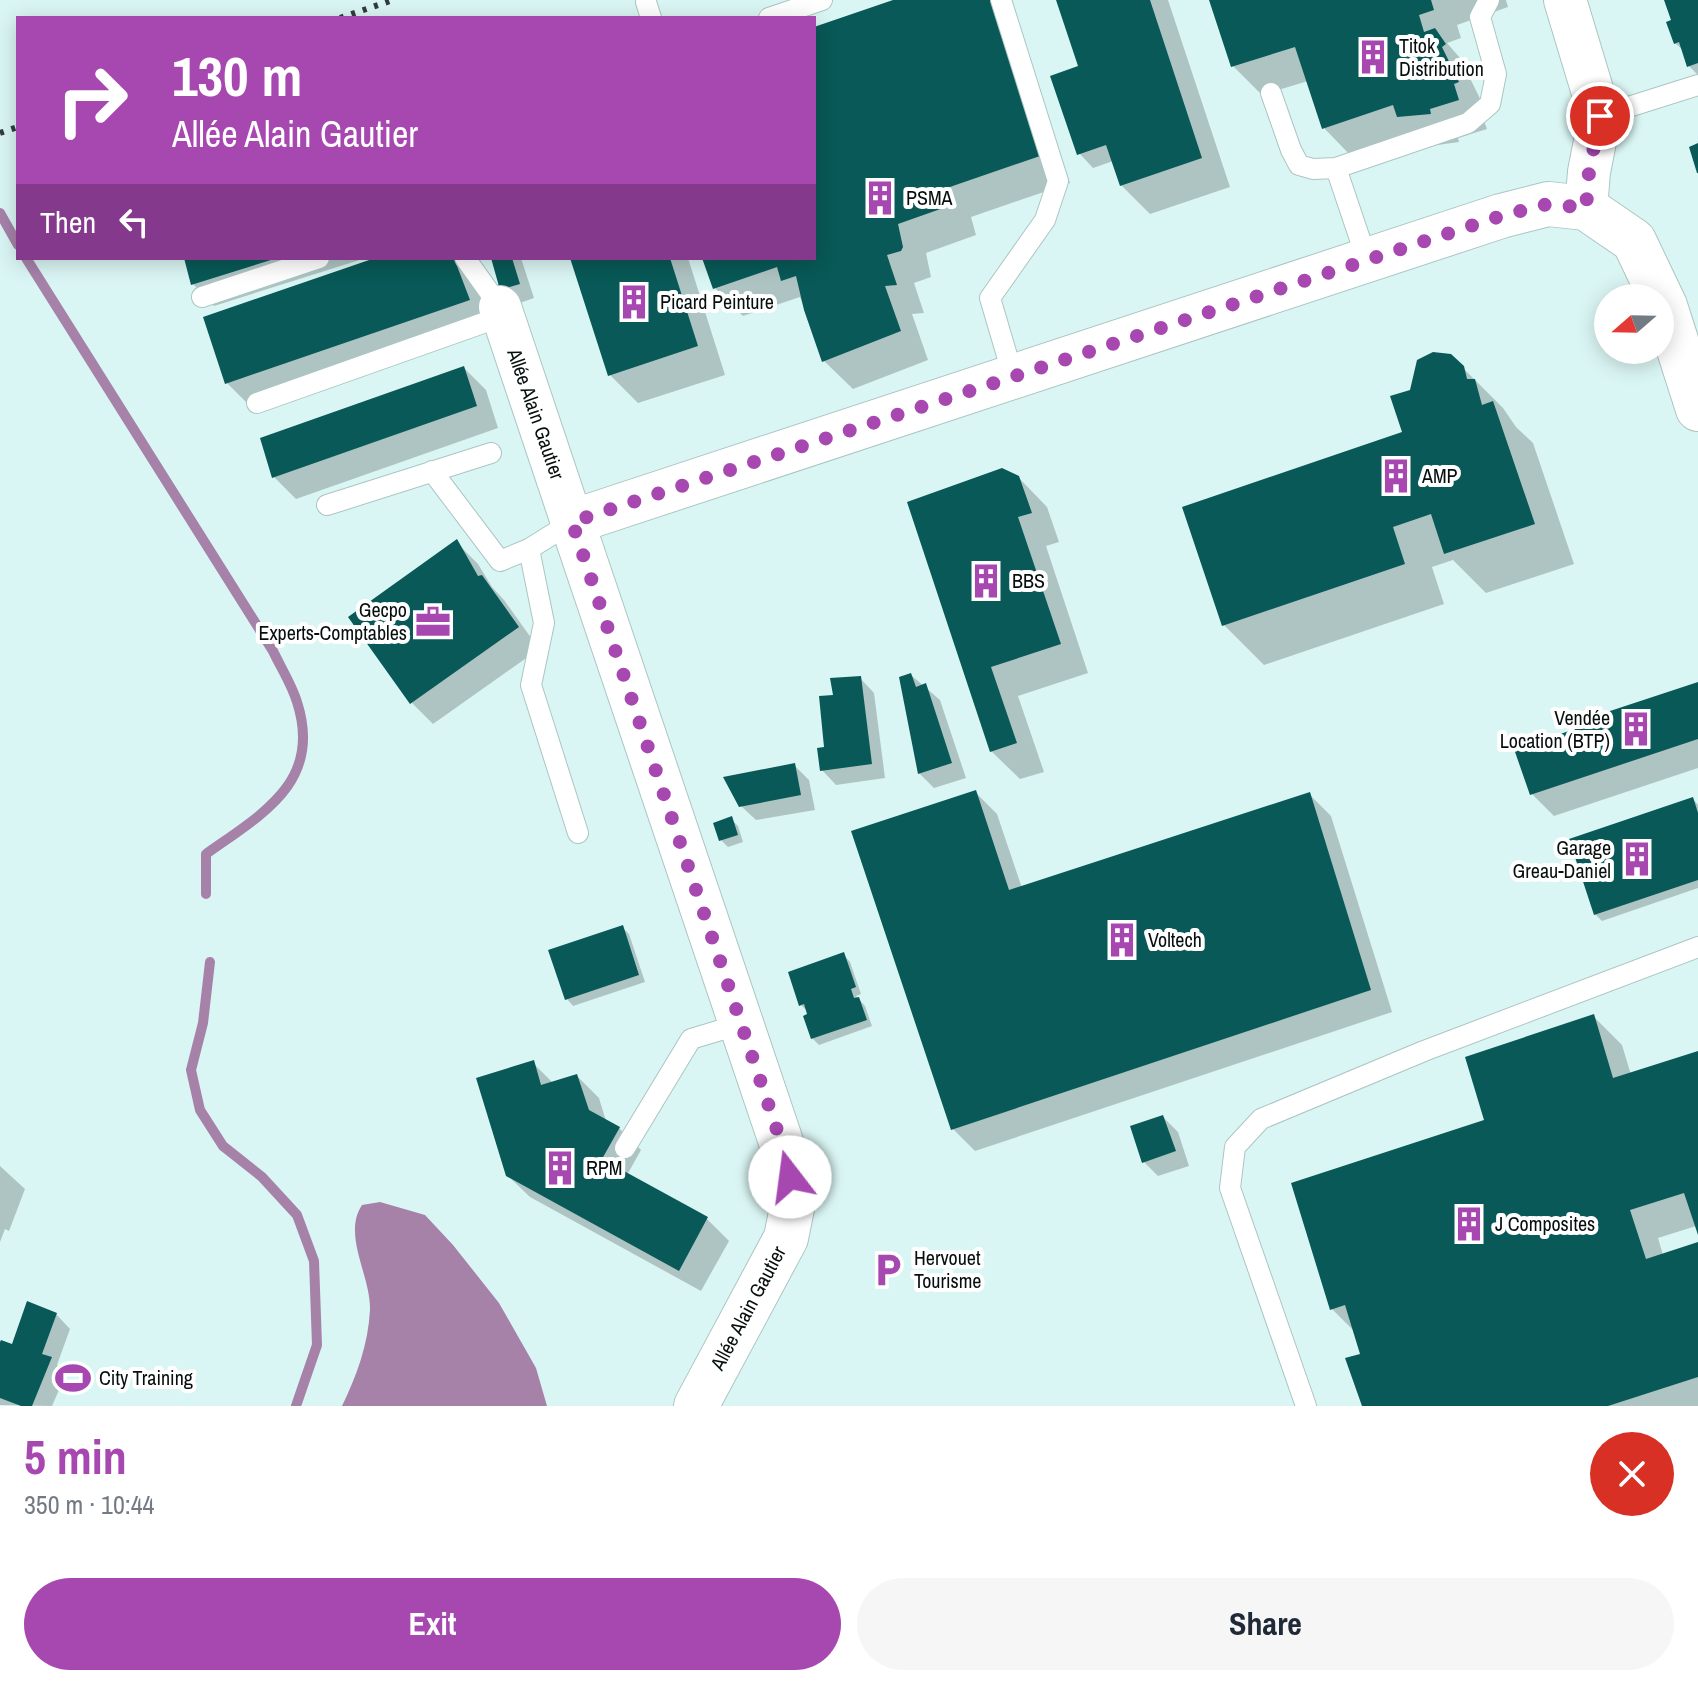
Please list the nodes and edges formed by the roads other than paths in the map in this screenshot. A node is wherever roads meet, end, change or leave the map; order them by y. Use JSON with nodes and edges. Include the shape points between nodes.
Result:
{"nodes":[{"id":1,"x":822,"y":0,"type":"edge"},
{"id":2,"x":1001,"y":0,"type":"edge"},
{"id":3,"x":1489,"y":0,"type":"edge"},
{"id":4,"x":1567,"y":1,"type":"edge"},
{"id":5,"x":775,"y":16,"type":"edge"},
{"id":6,"x":1698,"y":85,"type":"edge"},
{"id":7,"x":1271,"y":93,"type":"dead end"},
{"id":8,"x":1600,"y":116,"type":"junction"},
{"id":9,"x":1336,"y":168,"type":"junction"},
{"id":10,"x":1586,"y":208,"type":"junction"},
{"id":11,"x":313,"y":260,"type":"edge"},
{"id":12,"x":466,"y":260,"type":"edge"},
{"id":13,"x":1367,"y":260,"type":"junction"},
{"id":14,"x":202,"y":297,"type":"dead end"},
{"id":15,"x":501,"y":312,"type":"junction"},
{"id":16,"x":1688,"y":343,"type":"edge"},
{"id":17,"x":1013,"y":376,"type":"junction"},
{"id":18,"x":257,"y":403,"type":"dead end"},
{"id":19,"x":1698,"y":409,"type":"edge"},
{"id":20,"x":491,"y":453,"type":"dead end"},
{"id":21,"x":432,"y":471,"type":"junction"},
{"id":22,"x":327,"y":505,"type":"dead end"},
{"id":23,"x":572,"y":522,"type":"junction"},
{"id":24,"x":529,"y":549,"type":"junction"},
{"id":25,"x":578,"y":833,"type":"dead end"},
{"id":26,"x":1698,"y":947,"type":"edge"},
{"id":27,"x":741,"y":1024,"type":"junction"},
{"id":28,"x":625,"y":1148,"type":"dead end"},
{"id":29,"x":696,"y":1406,"type":"edge"},
{"id":30,"x":1306,"y":1406,"type":"edge"}],
"edges":[{"from":1,"to":5,"type":"lane"},
{"from":2,"to":17,"type":"lane","via":[[1058,181],[1045,220],[990,298]]},
{"from":3,"to":9,"type":"lane","via":[[1480,17],[1496,74],[1490,104],[1468,123]]},
{"from":4,"to":8,"type":"street"},
{"from":6,"to":8,"type":"lane"},
{"from":7,"to":9,"type":"lane","via":[[1299,165]]},
{"from":8,"to":10,"type":"street"},
{"from":9,"to":13,"type":"lane"},
{"from":10,"to":13,"type":"street","via":[[1548,204]]},
{"from":10,"to":16,"type":"street","via":[[1634,241]]},
{"from":11,"to":14,"type":"lane"},
{"from":12,"to":15,"type":"lane"},
{"from":13,"to":17,"type":"street"},
{"from":15,"to":18,"type":"lane"},
{"from":15,"to":23,"type":"street","name":"Allée Alain Gautier"},
{"from":16,"to":19,"type":"street"},
{"from":17,"to":23,"type":"street"},
{"from":20,"to":21,"type":"lane"},
{"from":21,"to":22,"type":"lane"},
{"from":21,"to":24,"type":"lane","via":[[500,561]]},
{"from":23,"to":24,"type":"lane"},
{"from":23,"to":27,"type":"street","name":"Allée Alain Gautier"},
{"from":24,"to":25,"type":"lane","via":[[544,623],[531,685]]},
{"from":26,"to":30,"type":"lane","via":[[1261,1119],[1235,1147],[1230,1188]]},
{"from":27,"to":28,"type":"lane","via":[[691,1039]]},
{"from":27,"to":29,"type":"street","name":"Allée Alain Gautier","via":[[780,1139],[793,1203],[786,1238]]}]}
